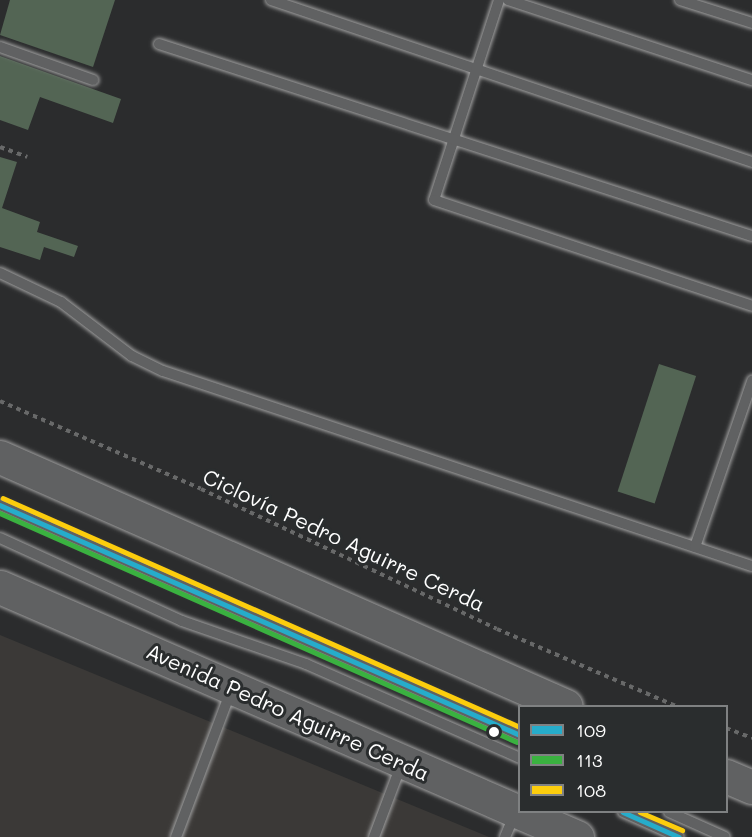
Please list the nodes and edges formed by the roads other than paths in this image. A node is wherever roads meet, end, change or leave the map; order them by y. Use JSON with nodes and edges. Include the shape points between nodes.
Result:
{"nodes":[{"id":1,"x":271,"y":0,"type":"edge"},
{"id":2,"x":499,"y":0,"type":"edge"},
{"id":3,"x":508,"y":0,"type":"edge"},
{"id":4,"x":680,"y":0,"type":"edge"},
{"id":5,"x":752,"y":23,"type":"edge"},
{"id":6,"x":159,"y":44,"type":"dead end"},
{"id":7,"x":0,"y":47,"type":"edge"},
{"id":8,"x":477,"y":69,"type":"junction"},
{"id":9,"x":93,"y":80,"type":"dead end"},
{"id":10,"x":752,"y":80,"type":"edge"},
{"id":11,"x":453,"y":140,"type":"junction"},
{"id":12,"x":752,"y":162,"type":"edge"},
{"id":13,"x":752,"y":236,"type":"edge"},
{"id":14,"x":0,"y":273,"type":"edge"},
{"id":15,"x":752,"y":306,"type":"edge"},
{"id":16,"x":752,"y":381,"type":"edge"},
{"id":17,"x":0,"y":457,"type":"edge"},
{"id":18,"x":0,"y":505,"type":"edge"},
{"id":19,"x":0,"y":538,"type":"edge"},
{"id":20,"x":695,"y":547,"type":"junction"},
{"id":21,"x":752,"y":567,"type":"edge"},
{"id":22,"x":0,"y":587,"type":"edge"},
{"id":23,"x":232,"y":688,"type":"junction"},
{"id":24,"x":564,"y":705,"type":"edge"},
{"id":25,"x":518,"y":735,"type":"edge"},
{"id":26,"x":518,"y":758,"type":"edge"},
{"id":27,"x":403,"y":762,"type":"junction"},
{"id":28,"x":728,"y":777,"type":"edge"},
{"id":29,"x":752,"y":787,"type":"edge"},
{"id":30,"x":625,"y":813,"type":"edge"},
{"id":31,"x":671,"y":813,"type":"edge"},
{"id":32,"x":511,"y":824,"type":"edge"},
{"id":33,"x":176,"y":837,"type":"edge"},
{"id":34,"x":374,"y":837,"type":"edge"},
{"id":35,"x":576,"y":837,"type":"edge"},
{"id":36,"x":679,"y":837,"type":"edge"},
{"id":37,"x":725,"y":837,"type":"edge"}],
"edges":[{"from":1,"to":8,"type":"lane"},
{"from":2,"to":8,"type":"lane"},
{"from":3,"to":10,"type":"lane"},
{"from":4,"to":5,"type":"lane"},
{"from":6,"to":11,"type":"lane"},
{"from":7,"to":9,"type":"lane"},
{"from":8,"to":11,"type":"lane"},
{"from":8,"to":12,"type":"lane"},
{"from":11,"to":13,"type":"lane"},
{"from":11,"to":15,"type":"lane","via":[[434,200]]},
{"from":14,"to":20,"type":"lane","via":[[53,297],[132,356],[163,371]]},
{"from":16,"to":20,"type":"lane"},
{"from":17,"to":24,"type":"main road"},
{"from":18,"to":25,"type":"lane"},
{"from":19,"to":26,"type":"lane","via":[[182,621],[306,664]]},
{"from":20,"to":21,"type":"lane"},
{"from":22,"to":23,"type":"main road","name":"Avenida Pedro Aguirre Cerda"},
{"from":23,"to":27,"type":"main road","name":"Avenida Pedro Aguirre Cerda"},
{"from":23,"to":33,"type":"lane"},
{"from":27,"to":32,"type":"main road","name":"Avenida Pedro Aguirre Cerda"},
{"from":27,"to":34,"type":"lane"},
{"from":28,"to":29,"type":"main road"},
{"from":30,"to":36,"type":"lane"},
{"from":31,"to":37,"type":"lane"},
{"from":32,"to":35,"type":"main road","name":"Avenida Pedro Aguirre Cerda"}]}
